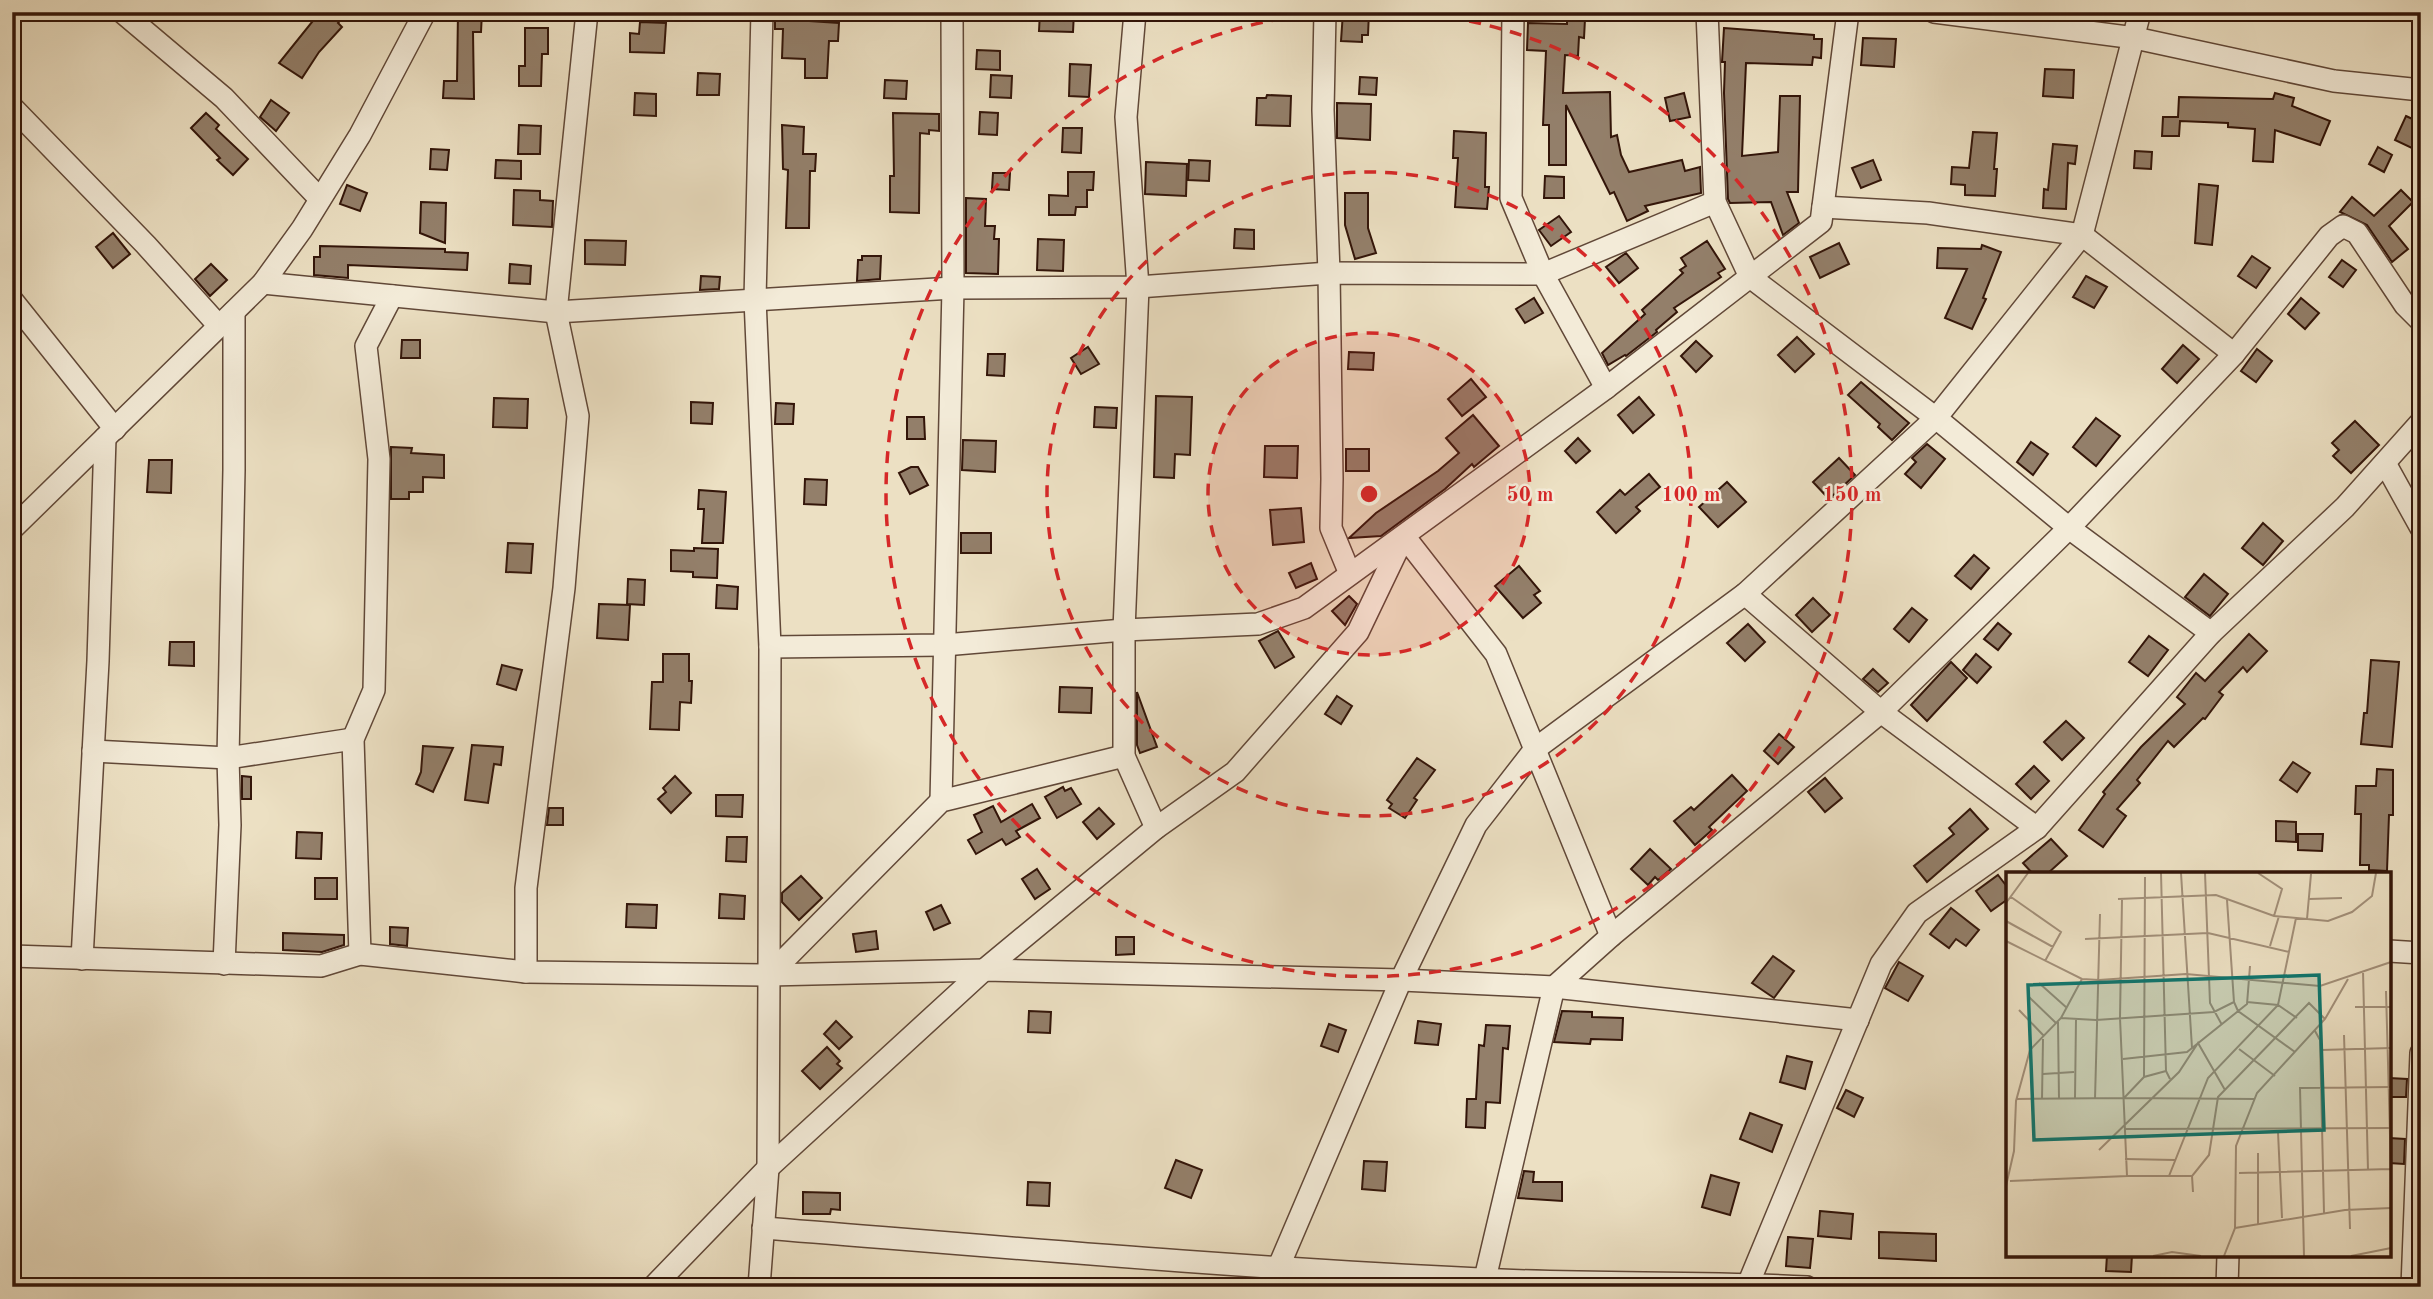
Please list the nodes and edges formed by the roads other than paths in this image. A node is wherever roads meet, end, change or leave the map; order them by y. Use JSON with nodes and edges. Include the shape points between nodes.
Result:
{"nodes":[{"id":1,"x":122,"y":12,"type":"edge"},
{"id":2,"x":425,"y":12,"type":"edge"},
{"id":3,"x":587,"y":12,"type":"edge"},
{"id":4,"x":762,"y":12,"type":"edge"},
{"id":5,"x":952,"y":12,"type":"edge"},
{"id":6,"x":1135,"y":12,"type":"edge"},
{"id":7,"x":1325,"y":12,"type":"edge"},
{"id":8,"x":1513,"y":12,"type":"edge"},
{"id":9,"x":1707,"y":12,"type":"edge"},
{"id":10,"x":1848,"y":12,"type":"edge"},
{"id":11,"x":1934,"y":12,"type":"edge"},
{"id":12,"x":2140,"y":12,"type":"edge"},
{"id":13,"x":2135,"y":38,"type":"junction"},
{"id":14,"x":2421,"y":90,"type":"edge"},
{"id":15,"x":12,"y":107,"type":"edge"},
{"id":16,"x":320,"y":199,"type":"junction"},
{"id":17,"x":1715,"y":202,"type":"junction"},
{"id":18,"x":1824,"y":207,"type":"junction"},
{"id":19,"x":2082,"y":235,"type":"junction"},
{"id":20,"x":1329,"y":273,"type":"junction"},
{"id":21,"x":1543,"y":274,"type":"junction"},
{"id":22,"x":1750,"y":277,"type":"junction"},
{"id":23,"x":263,"y":283,"type":"junction"},
{"id":24,"x":1138,"y":287,"type":"junction"},
{"id":25,"x":953,"y":288,"type":"junction"},
{"id":26,"x":392,"y":296,"type":"junction"},
{"id":27,"x":755,"y":299,"type":"junction"},
{"id":28,"x":12,"y":300,"type":"edge"},
{"id":29,"x":556,"y":312,"type":"junction"},
{"id":30,"x":227,"y":319,"type":"junction"},
{"id":31,"x":2421,"y":321,"type":"edge"},
{"id":32,"x":2234,"y":354,"type":"junction"},
{"id":33,"x":1606,"y":388,"type":"junction"},
{"id":34,"x":1936,"y":418,"type":"junction"},
{"id":35,"x":2421,"y":422,"type":"edge"},
{"id":36,"x":110,"y":433,"type":"junction"},
{"id":37,"x":2385,"y":463,"type":"junction"},
{"id":38,"x":2069,"y":528,"type":"junction"},
{"id":39,"x":2421,"y":528,"type":"edge"},
{"id":40,"x":12,"y":529,"type":"edge"},
{"id":41,"x":1404,"y":536,"type":"junction"},
{"id":42,"x":1350,"y":574,"type":"junction"},
{"id":43,"x":1745,"y":594,"type":"junction"},
{"id":44,"x":1125,"y":630,"type":"junction"},
{"id":45,"x":2211,"y":633,"type":"junction"},
{"id":46,"x":944,"y":645,"type":"junction"},
{"id":47,"x":769,"y":647,"type":"junction"},
{"id":48,"x":1881,"y":712,"type":"junction"},
{"id":49,"x":353,"y":739,"type":"junction"},
{"id":50,"x":1535,"y":748,"type":"junction"},
{"id":51,"x":93,"y":751,"type":"junction"},
{"id":52,"x":1124,"y":756,"type":"junction"},
{"id":53,"x":228,"y":758,"type":"junction"},
{"id":54,"x":941,"y":801,"type":"junction"},
{"id":55,"x":1156,"y":828,"type":"junction"},
{"id":56,"x":2037,"y":828,"type":"junction"},
{"id":57,"x":1611,"y":936,"type":"junction"},
{"id":58,"x":2391,"y":951,"type":"edge"},
{"id":59,"x":2421,"y":953,"type":"edge"},
{"id":60,"x":360,"y":954,"type":"junction"},
{"id":61,"x":12,"y":956,"type":"edge"},
{"id":62,"x":82,"y":959,"type":"junction"},
{"id":63,"x":224,"y":964,"type":"junction"},
{"id":64,"x":984,"y":970,"type":"junction"},
{"id":65,"x":526,"y":972,"type":"junction"},
{"id":66,"x":769,"y":975,"type":"junction"},
{"id":67,"x":1401,"y":980,"type":"junction"},
{"id":68,"x":1554,"y":987,"type":"junction"},
{"id":69,"x":1858,"y":1020,"type":"junction"},
{"id":70,"x":2421,"y":1053,"type":"edge"},
{"id":71,"x":768,"y":1168,"type":"junction"},
{"id":72,"x":763,"y":1228,"type":"junction"},
{"id":73,"x":2228,"y":1257,"type":"edge"},
{"id":74,"x":1274,"y":1278,"type":"edge"},
{"id":75,"x":1483,"y":1283,"type":"edge"},
{"id":76,"x":1748,"y":1285,"type":"edge"},
{"id":77,"x":653,"y":1287,"type":"edge"},
{"id":78,"x":759,"y":1287,"type":"edge"},
{"id":79,"x":1807,"y":1287,"type":"edge"},
{"id":80,"x":2227,"y":1287,"type":"edge"},
{"id":81,"x":2412,"y":1287,"type":"edge"}],
"edges":[{"from":1,"to":16,"type":"street","via":[[225,98]]},
{"from":2,"to":16,"type":"street","via":[[360,135]]},
{"from":3,"to":29,"type":"street"},
{"from":4,"to":27,"type":"street"},
{"from":5,"to":25,"type":"street"},
{"from":6,"to":24,"type":"street","via":[[1126,117]]},
{"from":7,"to":20,"type":"street","via":[[1323,110]]},
{"from":8,"to":21,"type":"street","via":[[1511,198]]},
{"from":9,"to":17,"type":"street"},
{"from":10,"to":18,"type":"street"},
{"from":11,"to":13,"type":"street"},
{"from":12,"to":13,"type":"street"},
{"from":13,"to":14,"type":"street","via":[[2334,82]]},
{"from":13,"to":19,"type":"street"},
{"from":15,"to":30,"type":"street","via":[[146,245]]},
{"from":16,"to":23,"type":"street"},
{"from":17,"to":21,"type":"street"},
{"from":17,"to":22,"type":"street"},
{"from":18,"to":19,"type":"street","via":[[1928,213]]},
{"from":18,"to":22,"type":"street","via":[[1821,222]]},
{"from":19,"to":32,"type":"street"},
{"from":19,"to":34,"type":"street"},
{"from":20,"to":21,"type":"street"},
{"from":20,"to":24,"type":"street"},
{"from":20,"to":42,"type":"street","via":[[1331,528]]},
{"from":21,"to":33,"type":"street"},
{"from":22,"to":33,"type":"street"},
{"from":22,"to":34,"type":"street"},
{"from":23,"to":26,"type":"street"},
{"from":23,"to":30,"type":"street"},
{"from":24,"to":25,"type":"street"},
{"from":24,"to":44,"type":"street"},
{"from":25,"to":27,"type":"street"},
{"from":25,"to":46,"type":"street"},
{"from":26,"to":29,"type":"street"},
{"from":26,"to":49,"type":"street","via":[[366,346],[380,459],[374,690]]},
{"from":27,"to":29,"type":"street"},
{"from":27,"to":47,"type":"street"},
{"from":28,"to":36,"type":"street"},
{"from":29,"to":65,"type":"street","via":[[578,416],[564,588],[526,888]]},
{"from":30,"to":36,"type":"street"},
{"from":30,"to":53,"type":"street","via":[[234,470]]},
{"from":31,"to":32,"type":"street","via":[[2405,305],[2357,233],[2343,226],[2329,236]]},
{"from":32,"to":38,"type":"street"},
{"from":33,"to":41,"type":"street"},
{"from":34,"to":38,"type":"street"},
{"from":34,"to":43,"type":"street"},
{"from":35,"to":37,"type":"street"},
{"from":36,"to":40,"type":"street"},
{"from":36,"to":51,"type":"street"},
{"from":37,"to":39,"type":"street"},
{"from":37,"to":45,"type":"street","via":[[2345,507]]},
{"from":38,"to":45,"type":"street"},
{"from":38,"to":48,"type":"street"},
{"from":41,"to":42,"type":"street"},
{"from":41,"to":50,"type":"street","via":[[1496,654]]},
{"from":41,"to":55,"type":"street","via":[[1358,632],[1235,772]]},
{"from":42,"to":44,"type":"street","via":[[1304,608],[1258,624]]},
{"from":43,"to":48,"type":"street"},
{"from":43,"to":50,"type":"street"},
{"from":44,"to":46,"type":"street"},
{"from":44,"to":52,"type":"street"},
{"from":45,"to":56,"type":"street"},
{"from":46,"to":47,"type":"street"},
{"from":46,"to":54,"type":"street"},
{"from":47,"to":66,"type":"street"},
{"from":48,"to":56,"type":"street"},
{"from":48,"to":57,"type":"street"},
{"from":49,"to":53,"type":"street"},
{"from":49,"to":60,"type":"street"},
{"from":50,"to":57,"type":"street"},
{"from":50,"to":67,"type":"street","via":[[1476,825]]},
{"from":51,"to":53,"type":"street"},
{"from":51,"to":62,"type":"street"},
{"from":52,"to":54,"type":"street"},
{"from":52,"to":55,"type":"street"},
{"from":53,"to":63,"type":"street"},
{"from":54,"to":66,"type":"street"},
{"from":55,"to":64,"type":"street"},
{"from":56,"to":69,"type":"street","via":[[1917,913],[1881,964]]},
{"from":57,"to":68,"type":"street"},
{"from":58,"to":59,"type":"street"},
{"from":60,"to":63,"type":"street","via":[[321,966]]},
{"from":60,"to":65,"type":"street"},
{"from":61,"to":62,"type":"street"},
{"from":62,"to":63,"type":"street"},
{"from":64,"to":66,"type":"street"},
{"from":64,"to":67,"type":"street"},
{"from":64,"to":71,"type":"street"},
{"from":65,"to":66,"type":"street"},
{"from":66,"to":71,"type":"street"},
{"from":67,"to":68,"type":"street"},
{"from":67,"to":74,"type":"street"},
{"from":68,"to":69,"type":"street"},
{"from":68,"to":75,"type":"street"},
{"from":69,"to":76,"type":"street"},
{"from":70,"to":81,"type":"street"},
{"from":71,"to":72,"type":"street"},
{"from":71,"to":77,"type":"street"},
{"from":72,"to":74,"type":"street"},
{"from":72,"to":78,"type":"street"},
{"from":73,"to":80,"type":"street"},
{"from":74,"to":75,"type":"street"},
{"from":75,"to":76,"type":"street"},
{"from":76,"to":79,"type":"street"}]}
